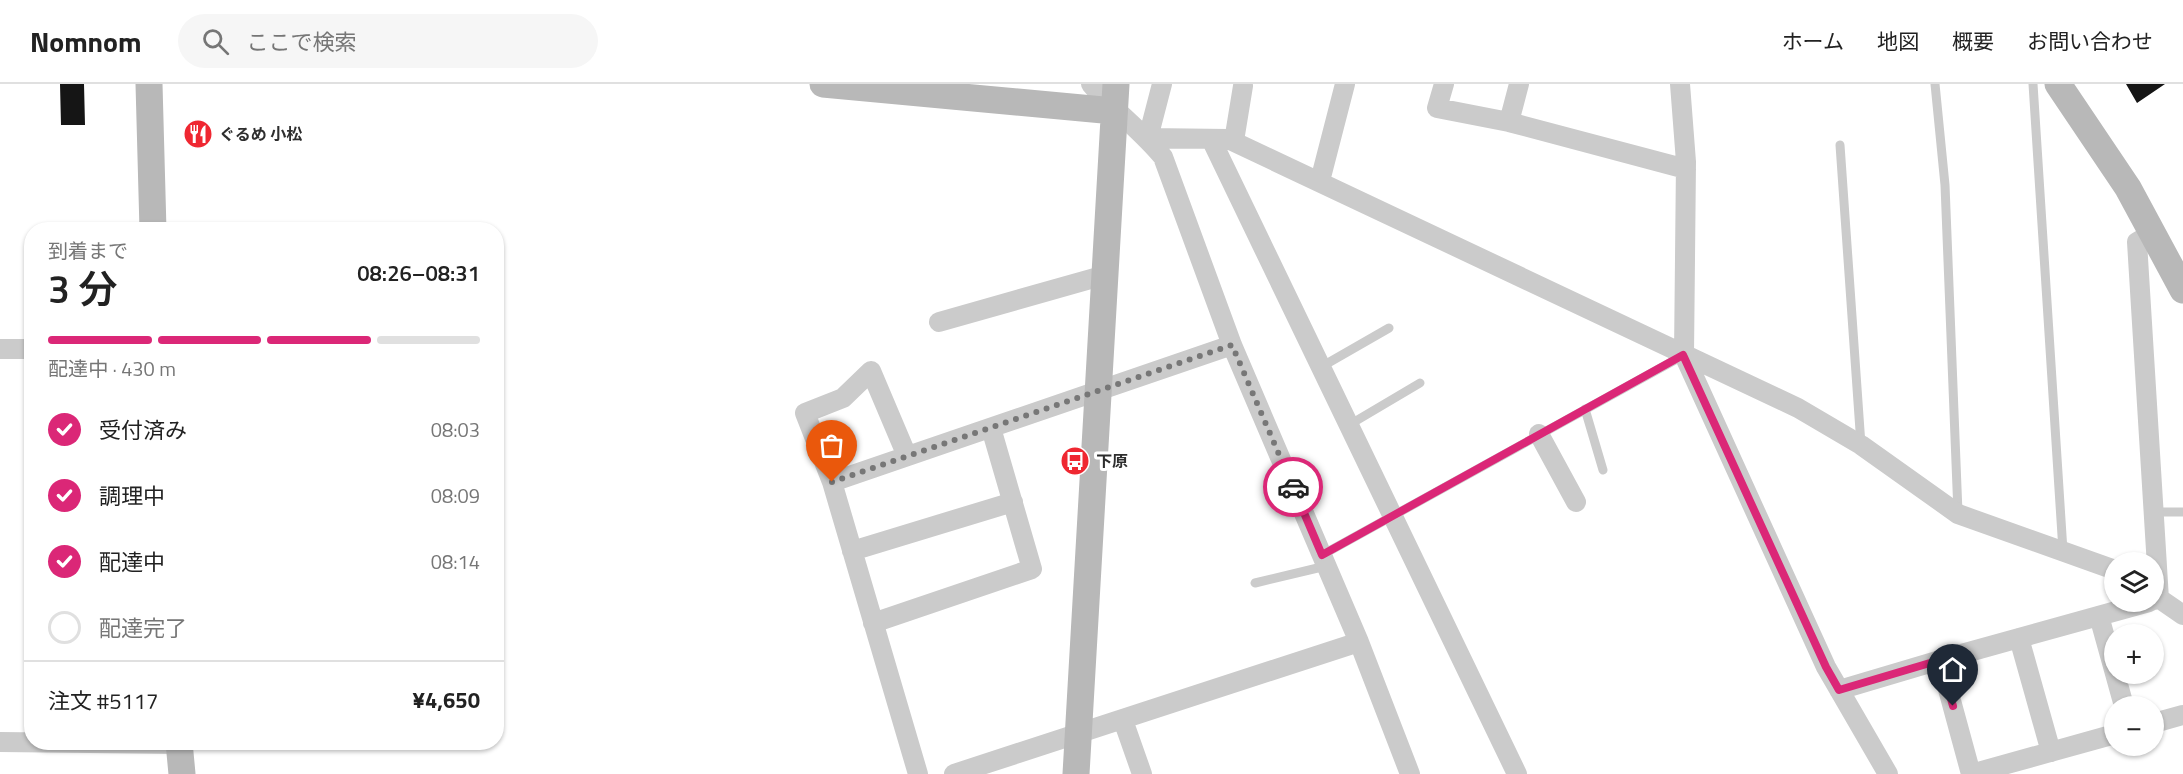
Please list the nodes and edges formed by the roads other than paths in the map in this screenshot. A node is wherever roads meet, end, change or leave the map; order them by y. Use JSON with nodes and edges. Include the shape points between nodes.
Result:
{"nodes":[{"id":1,"x":149,"y":84,"type":"edge"},
{"id":2,"x":155,"y":84,"type":"edge"},
{"id":3,"x":823,"y":84,"type":"edge"},
{"id":4,"x":1091,"y":84,"type":"edge"},
{"id":5,"x":1116,"y":84,"type":"edge"},
{"id":6,"x":1162,"y":84,"type":"edge"},
{"id":7,"x":1345,"y":84,"type":"edge"},
{"id":8,"x":1444,"y":84,"type":"edge"},
{"id":9,"x":1519,"y":84,"type":"edge"},
{"id":10,"x":1680,"y":84,"type":"edge"},
{"id":11,"x":1935,"y":84,"type":"edge"},
{"id":12,"x":2033,"y":84,"type":"edge"},
{"id":13,"x":2058,"y":84,"type":"edge"},
{"id":14,"x":1243,"y":86,"type":"dead end"},
{"id":15,"x":1114,"y":111,"type":"junction"},
{"id":16,"x":1509,"y":122,"type":"junction"},
{"id":17,"x":1148,"y":138,"type":"junction"},
{"id":18,"x":1211,"y":139,"type":"junction"},
{"id":19,"x":1234,"y":141,"type":"junction"},
{"id":20,"x":1840,"y":145,"type":"dead end"},
{"id":21,"x":1686,"y":169,"type":"junction"},
{"id":22,"x":1320,"y":181,"type":"junction"},
{"id":23,"x":153,"y":222,"type":"edge"},
{"id":24,"x":2152,"y":233,"type":"junction"},
{"id":25,"x":1105,"y":275,"type":"junction"},
{"id":26,"x":2183,"y":290,"type":"edge"},
{"id":27,"x":939,"y":322,"type":"dead end"},
{"id":28,"x":1389,"y":328,"type":"dead end"},
{"id":29,"x":1232,"y":345,"type":"junction"},
{"id":30,"x":0,"y":349,"type":"edge"},
{"id":31,"x":24,"y":349,"type":"edge"},
{"id":32,"x":1683,"y":355,"type":"junction"},
{"id":33,"x":1321,"y":367,"type":"junction"},
{"id":34,"x":1420,"y":383,"type":"dead end"},
{"id":35,"x":1099,"y":391,"type":"junction"},
{"id":36,"x":1585,"y":409,"type":"junction"},
{"id":37,"x":1349,"y":425,"type":"junction"},
{"id":38,"x":991,"y":428,"type":"junction"},
{"id":39,"x":1539,"y":434,"type":"junction"},
{"id":40,"x":1861,"y":445,"type":"junction"},
{"id":41,"x":907,"y":456,"type":"junction"},
{"id":42,"x":1603,"y":470,"type":"dead end"},
{"id":43,"x":832,"y":482,"type":"junction"},
{"id":44,"x":1013,"y":502,"type":"junction"},
{"id":45,"x":1576,"y":502,"type":"dead end"},
{"id":46,"x":2154,"y":512,"type":"junction"},
{"id":47,"x":2183,"y":512,"type":"edge"},
{"id":48,"x":1958,"y":514,"type":"junction"},
{"id":49,"x":1393,"y":515,"type":"junction"},
{"id":50,"x":852,"y":551,"type":"junction"},
{"id":51,"x":2063,"y":551,"type":"junction"},
{"id":52,"x":2154,"y":552,"type":"edge"},
{"id":53,"x":1324,"y":560,"type":"junction"},
{"id":54,"x":2104,"y":566,"type":"edge"},
{"id":55,"x":1255,"y":583,"type":"dead end"},
{"id":56,"x":2164,"y":605,"type":"edge"},
{"id":57,"x":2112,"y":612,"type":"edge"},
{"id":58,"x":2183,"y":615,"type":"edge"},
{"id":59,"x":2099,"y":616,"type":"junction"},
{"id":60,"x":873,"y":624,"type":"junction"},
{"id":61,"x":2019,"y":638,"type":"junction"},
{"id":62,"x":1359,"y":642,"type":"junction"},
{"id":63,"x":1940,"y":660,"type":"junction"},
{"id":64,"x":1839,"y":690,"type":"junction"},
{"id":65,"x":2121,"y":696,"type":"edge"},
{"id":66,"x":2183,"y":716,"type":"edge"},
{"id":67,"x":1124,"y":720,"type":"junction"},
{"id":68,"x":2164,"y":721,"type":"edge"},
{"id":69,"x":1079,"y":734,"type":"junction"},
{"id":70,"x":2104,"y":737,"type":"edge"},
{"id":71,"x":0,"y":742,"type":"edge"},
{"id":72,"x":24,"y":742,"type":"edge"},
{"id":73,"x":180,"y":750,"type":"edge"},
{"id":74,"x":2051,"y":752,"type":"junction"},
{"id":75,"x":182,"y":774,"type":"edge"},
{"id":76,"x":918,"y":774,"type":"edge"},
{"id":77,"x":954,"y":774,"type":"edge"},
{"id":78,"x":1076,"y":774,"type":"edge"},
{"id":79,"x":1142,"y":774,"type":"edge"},
{"id":80,"x":1410,"y":774,"type":"edge"},
{"id":81,"x":1517,"y":774,"type":"edge"},
{"id":82,"x":1888,"y":774,"type":"edge"}],
"edges":[{"from":1,"to":2,"type":"street"},
{"from":1,"to":23,"type":"street"},
{"from":3,"to":15,"type":"street"},
{"from":4,"to":15,"type":"street"},
{"from":5,"to":15,"type":"street"},
{"from":6,"to":17,"type":"street"},
{"from":7,"to":22,"type":"street"},
{"from":8,"to":16,"type":"street","via":[[1437,108]]},
{"from":9,"to":16,"type":"street"},
{"from":10,"to":21,"type":"street"},
{"from":11,"to":48,"type":"lane","via":[[1945,185]]},
{"from":12,"to":51,"type":"lane"},
{"from":13,"to":24,"type":"street","via":[[2128,188]]},
{"from":14,"to":19,"type":"street"},
{"from":15,"to":17,"type":"street"},
{"from":15,"to":25,"type":"street"},
{"from":16,"to":21,"type":"street"},
{"from":17,"to":18,"type":"street"},
{"from":17,"to":29,"type":"street","via":[[1163,157]]},
{"from":18,"to":19,"type":"street"},
{"from":18,"to":33,"type":"street"},
{"from":19,"to":22,"type":"street"},
{"from":20,"to":40,"type":"lane"},
{"from":21,"to":32,"type":"street"},
{"from":22,"to":32,"type":"street"},
{"from":24,"to":26,"type":"street"},
{"from":24,"to":46,"type":"street","via":[[2137,242]]},
{"from":25,"to":27,"type":"street"},
{"from":25,"to":35,"type":"street"},
{"from":28,"to":33,"type":"lane"},
{"from":29,"to":35,"type":"street"},
{"from":29,"to":53,"type":"street"},
{"from":30,"to":31,"type":"street"},
{"from":32,"to":36,"type":"lane"},
{"from":32,"to":40,"type":"street","via":[[1798,408]]},
{"from":32,"to":64,"type":"street"},
{"from":33,"to":37,"type":"street"},
{"from":34,"to":37,"type":"lane"},
{"from":35,"to":38,"type":"street"},
{"from":35,"to":69,"type":"street"},
{"from":36,"to":39,"type":"lane"},
{"from":36,"to":42,"type":"lane"},
{"from":37,"to":49,"type":"street"},
{"from":38,"to":41,"type":"street"},
{"from":38,"to":44,"type":"street"},
{"from":39,"to":45,"type":"street"},
{"from":39,"to":49,"type":"lane"},
{"from":40,"to":48,"type":"street"},
{"from":41,"to":43,"type":"street"},
{"from":41,"to":43,"type":"street","via":[[871,371],[843,398],[805,413]]},
{"from":43,"to":50,"type":"street"},
{"from":44,"to":50,"type":"street"},
{"from":44,"to":60,"type":"street","via":[[1032,569]]},
{"from":46,"to":47,"type":"lane"},
{"from":46,"to":52,"type":"street"},
{"from":48,"to":51,"type":"street"},
{"from":49,"to":53,"type":"lane"},
{"from":49,"to":81,"type":"street"},
{"from":50,"to":60,"type":"street"},
{"from":51,"to":54,"type":"street"},
{"from":53,"to":55,"type":"lane"},
{"from":53,"to":62,"type":"street"},
{"from":56,"to":58,"type":"street"},
{"from":57,"to":59,"type":"street"},
{"from":59,"to":61,"type":"street"},
{"from":59,"to":65,"type":"street"},
{"from":60,"to":76,"type":"street"},
{"from":61,"to":63,"type":"street"},
{"from":61,"to":74,"type":"street"},
{"from":62,"to":67,"type":"street"},
{"from":62,"to":80,"type":"street"},
{"from":63,"to":64,"type":"street"},
{"from":63,"to":74,"type":"street","via":[[1971,774]]},
{"from":64,"to":82,"type":"street"},
{"from":66,"to":68,"type":"street"},
{"from":67,"to":69,"type":"street"},
{"from":67,"to":79,"type":"street"},
{"from":69,"to":77,"type":"street"},
{"from":69,"to":78,"type":"street"},
{"from":70,"to":74,"type":"street"},
{"from":71,"to":72,"type":"street"},
{"from":73,"to":75,"type":"street"}]}
